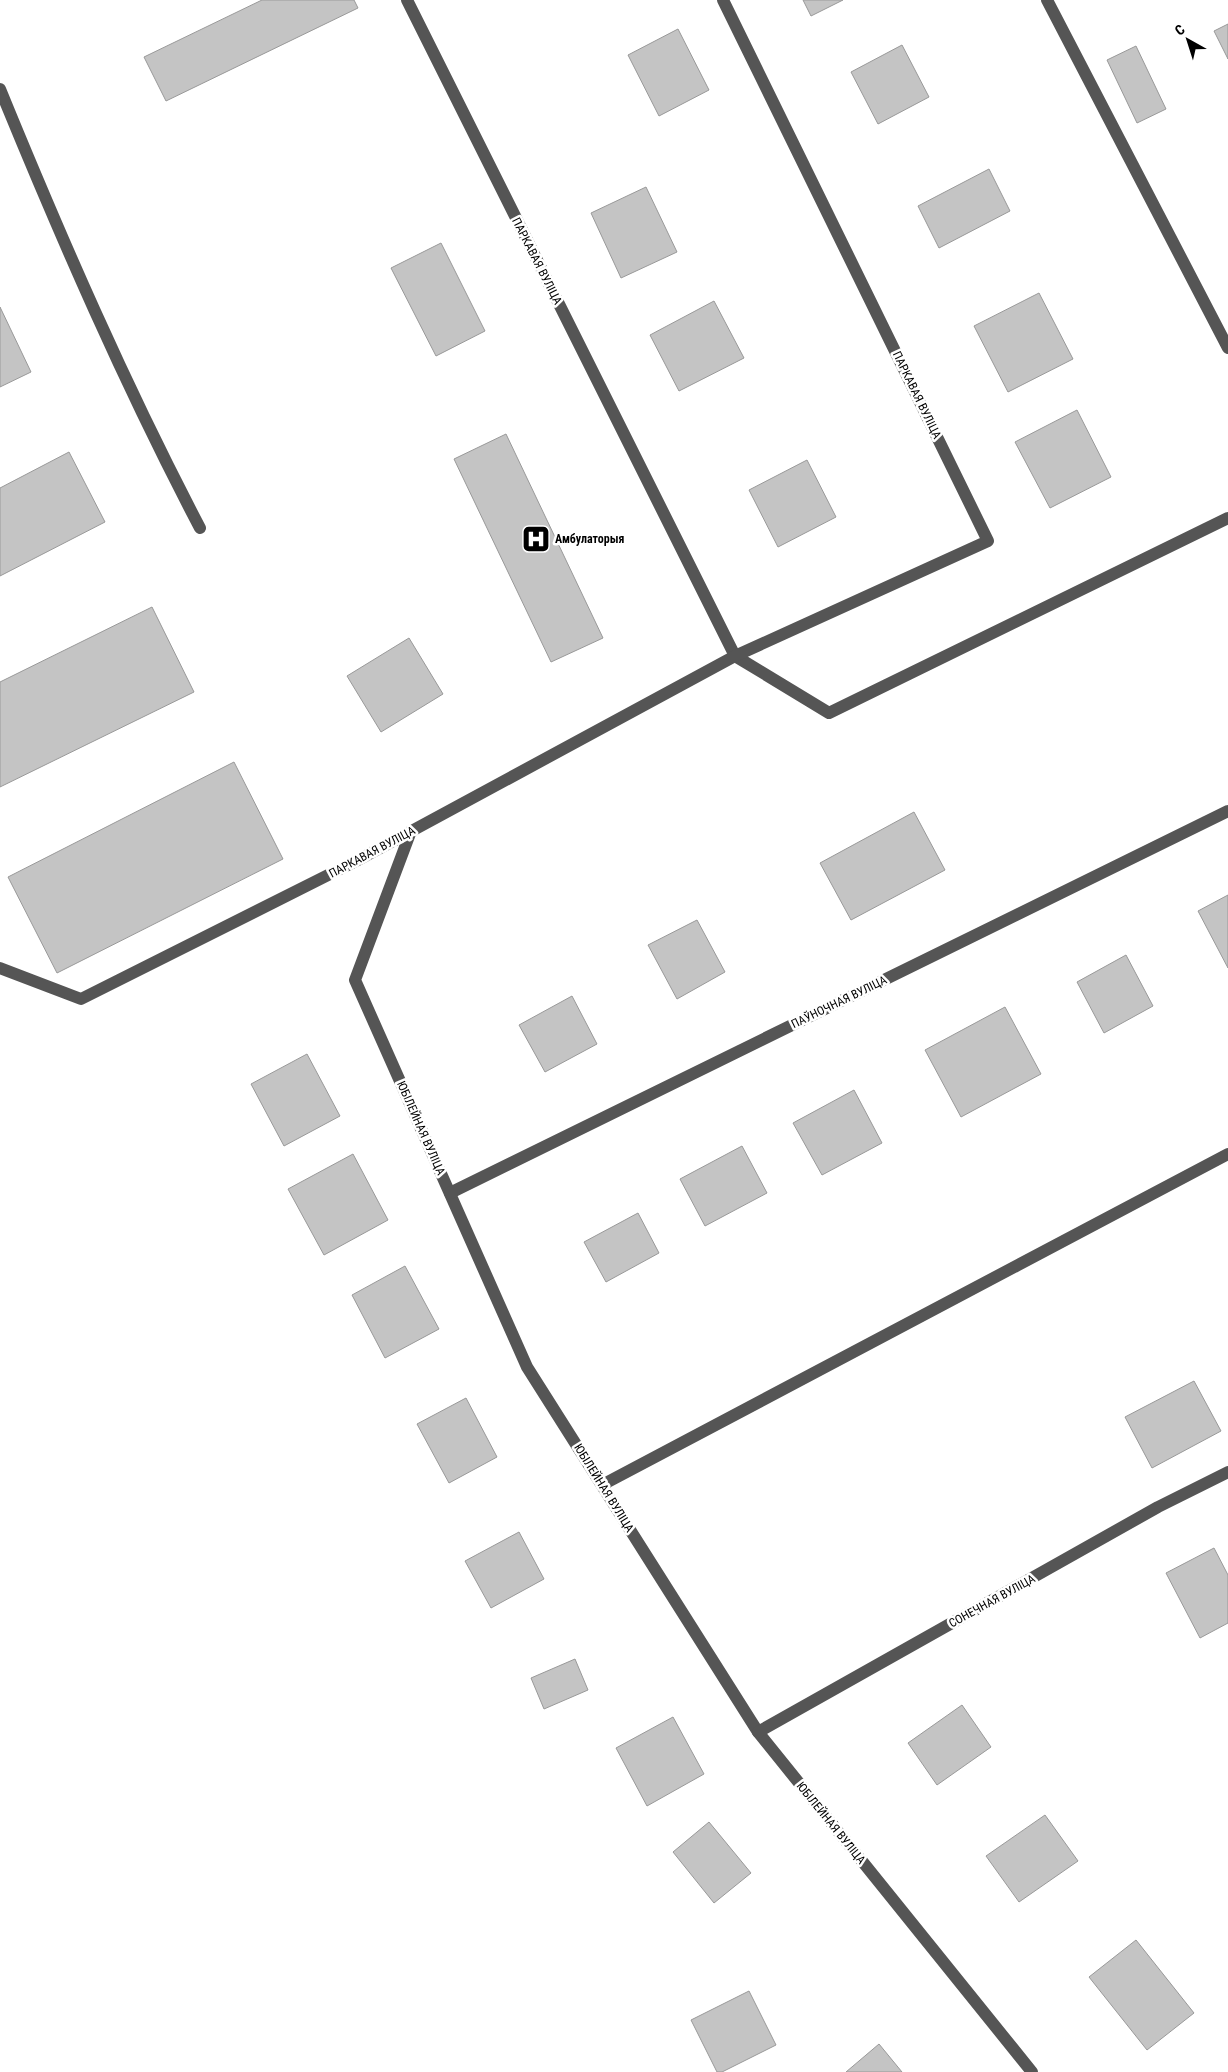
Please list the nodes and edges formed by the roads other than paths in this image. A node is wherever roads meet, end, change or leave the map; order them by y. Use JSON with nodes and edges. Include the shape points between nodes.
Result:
{"nodes":[{"id":1,"x":407,"y":0,"type":"edge"},
{"id":2,"x":723,"y":0,"type":"edge"},
{"id":3,"x":1047,"y":0,"type":"edge"},
{"id":4,"x":0,"y":89,"type":"edge"},
{"id":5,"x":1228,"y":348,"type":"edge"},
{"id":6,"x":1228,"y":518,"type":"edge"},
{"id":7,"x":200,"y":528,"type":"dead end"},
{"id":8,"x":734,"y":656,"type":"junction"},
{"id":9,"x":1228,"y":811,"type":"edge"},
{"id":10,"x":411,"y":831,"type":"junction"},
{"id":11,"x":0,"y":968,"type":"edge"},
{"id":12,"x":1228,"y":1154,"type":"edge"},
{"id":13,"x":450,"y":1193,"type":"junction"},
{"id":14,"x":1228,"y":1472,"type":"edge"},
{"id":15,"x":602,"y":1485,"type":"junction"},
{"id":16,"x":758,"y":1732,"type":"junction"},
{"id":17,"x":1032,"y":2072,"type":"edge"}],
"edges":[{"from":1,"to":8,"type":"street","name":"ПАРКАВАЯ ВУЛІЦА"},
{"from":2,"to":8,"type":"street","name":"ПАРКАВАЯ ВУЛІЦА","via":[[988,541]]},
{"from":3,"to":5,"type":"street"},
{"from":4,"to":7,"type":"street","via":[[54,220],[152,436]]},
{"from":6,"to":8,"type":"street","via":[[829,713]]},
{"from":8,"to":10,"type":"street","name":"ПАРКАВАЯ ВУЛІЦА"},
{"from":9,"to":13,"type":"street","name":"ПАЎНОЧНАЯ ВУЛІЦА"},
{"from":10,"to":11,"type":"street","name":"ПАРКАВАЯ ВУЛІЦА","via":[[82,999]]},
{"from":10,"to":13,"type":"street","name":"ЮБІЛЕЙНАЯ ВУЛІЦА","via":[[355,980]]},
{"from":12,"to":15,"type":"street"},
{"from":13,"to":15,"type":"street","name":"ЮБІЛЕЙНАЯ ВУЛІЦА","via":[[527,1367]]},
{"from":14,"to":16,"type":"street","name":"СОНЕЧНАЯ ВУЛІЦА","via":[[1158,1507]]},
{"from":15,"to":16,"type":"street","name":"ЮБІЛЕЙНАЯ ВУЛІЦА"},
{"from":16,"to":17,"type":"street","name":"ЮБІЛЕЙНАЯ ВУЛІЦА"}]}
